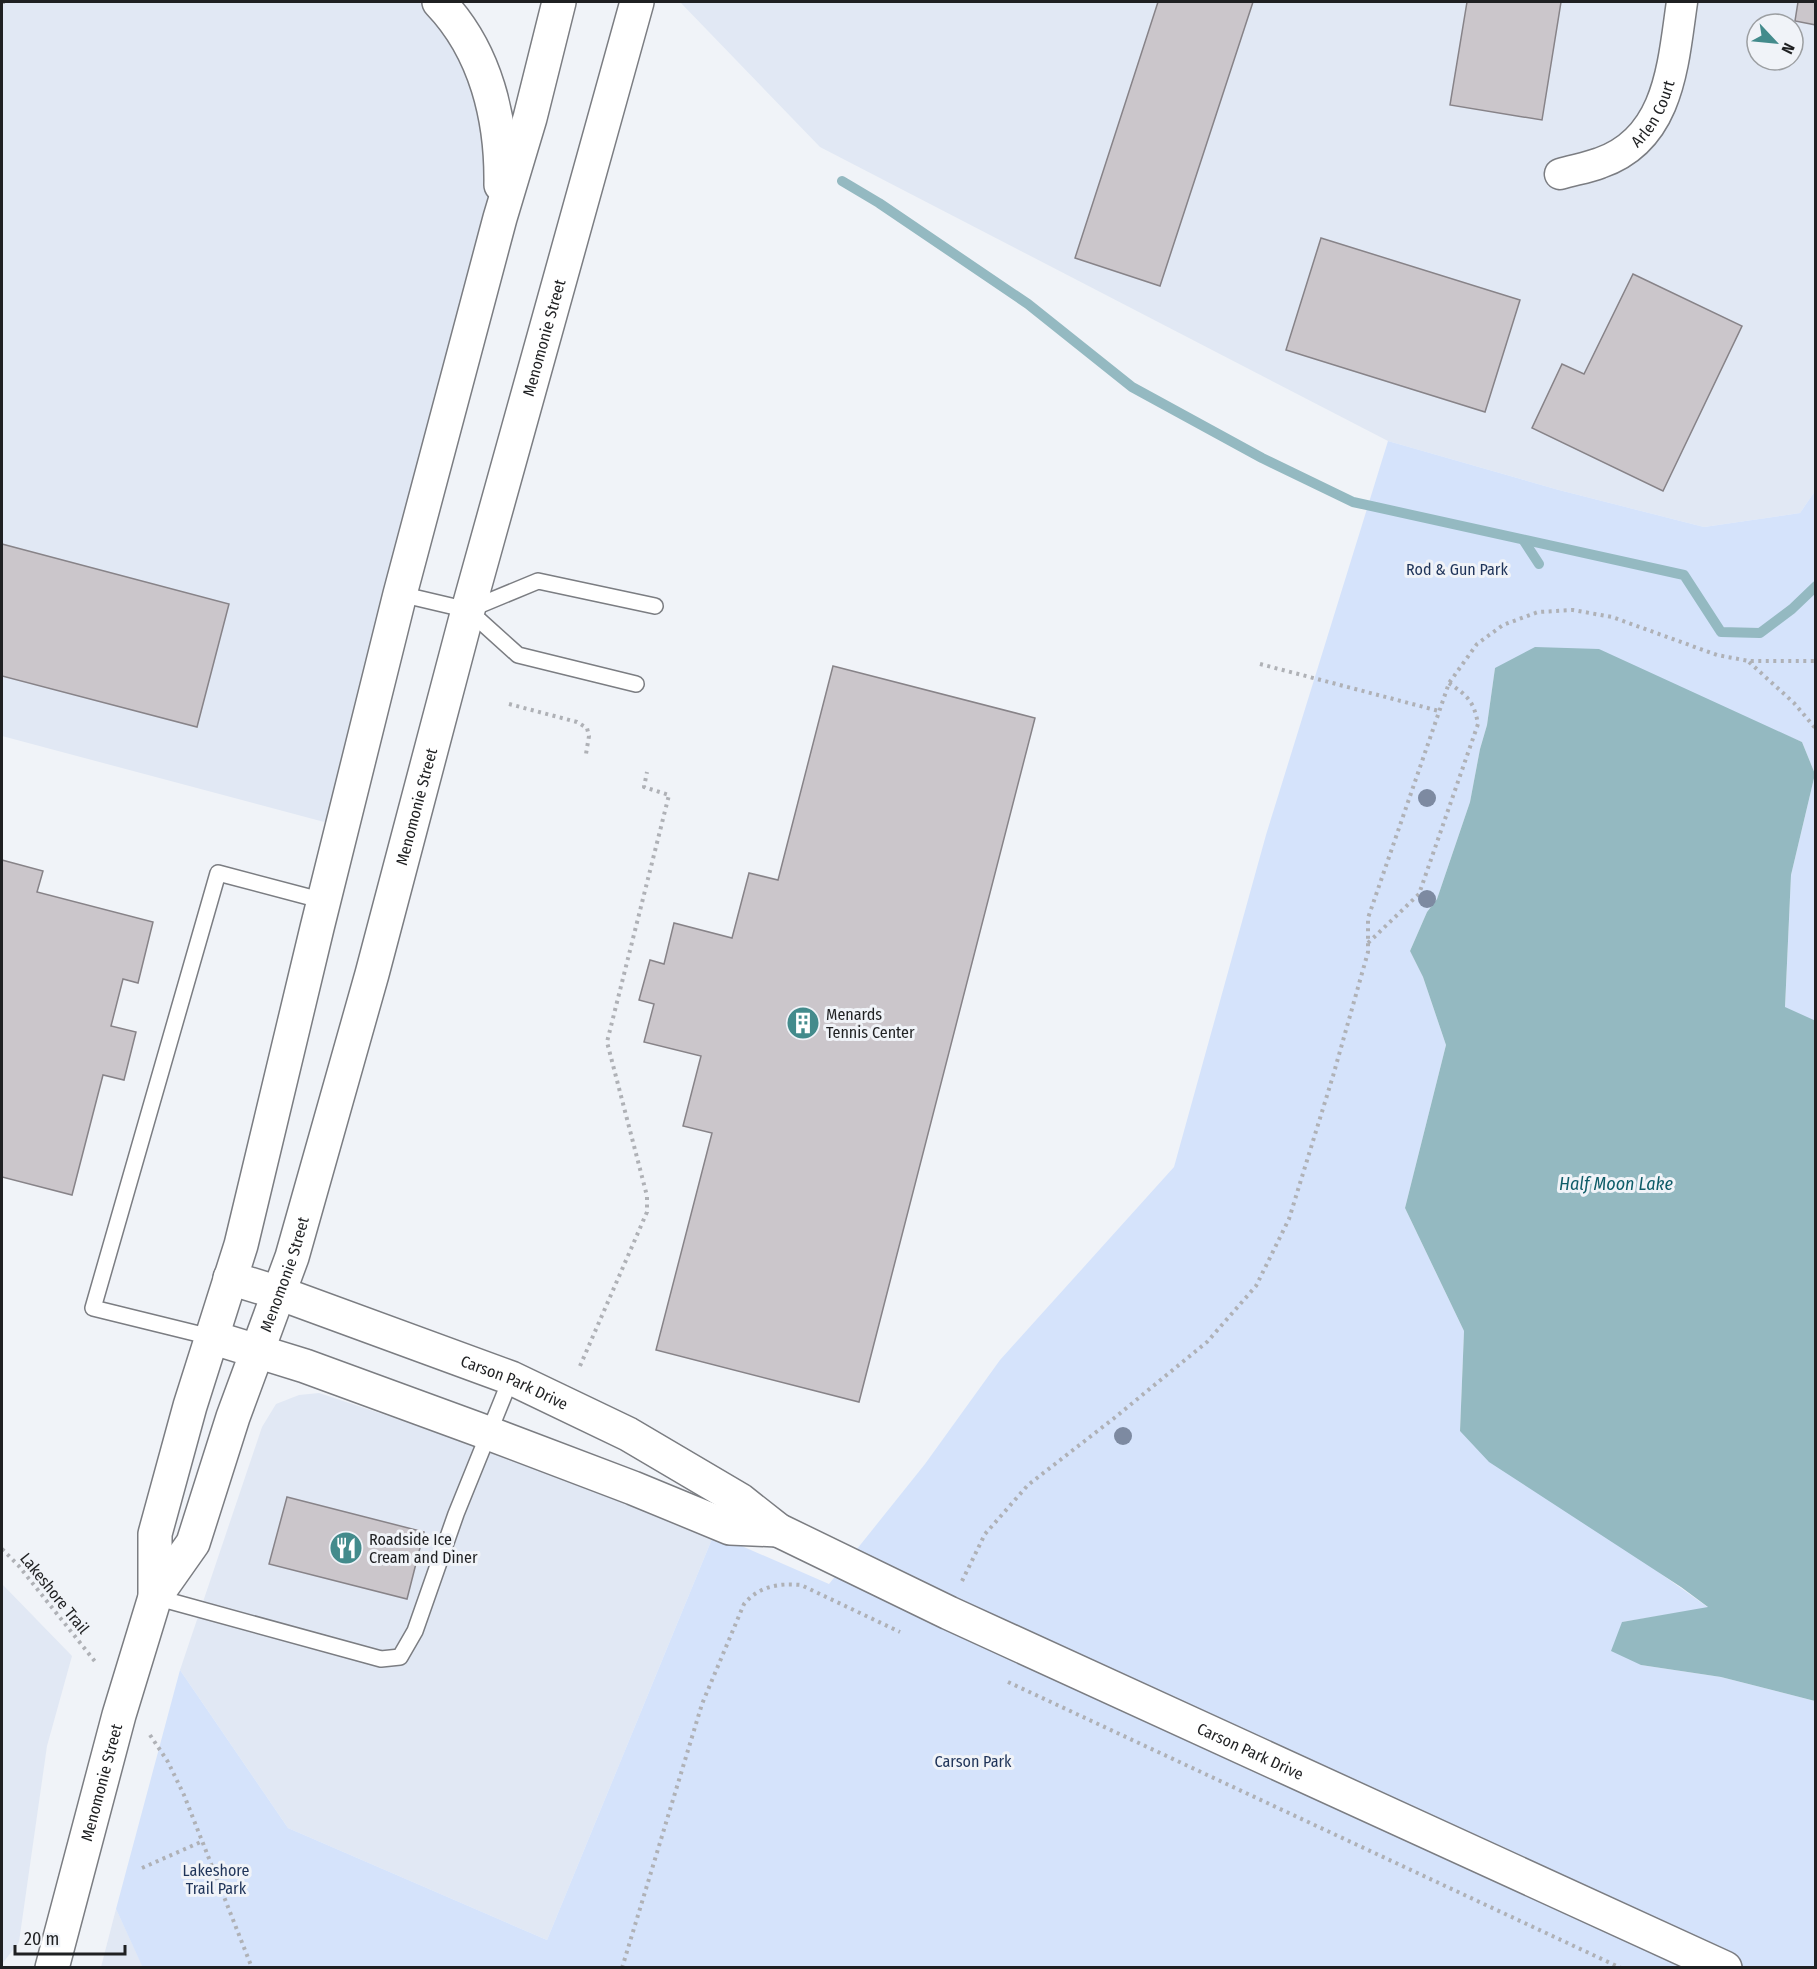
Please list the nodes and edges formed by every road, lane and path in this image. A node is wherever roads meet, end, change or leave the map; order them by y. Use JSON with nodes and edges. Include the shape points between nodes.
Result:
{"nodes":[{"id":1,"x":439,"y":2,"type":"edge"},
{"id":2,"x":559,"y":2,"type":"edge"},
{"id":3,"x":637,"y":2,"type":"edge"},
{"id":4,"x":1682,"y":2,"type":"edge"},
{"id":5,"x":1560,"y":174,"type":"dead end"},
{"id":6,"x":500,"y":218,"type":"junction"},
{"id":7,"x":400,"y":594,"type":"junction"},
{"id":8,"x":655,"y":606,"type":"dead end"},
{"id":9,"x":468,"y":610,"type":"junction"},
{"id":10,"x":1749,"y":661,"type":"junction"},
{"id":11,"x":1815,"y":661,"type":"edge"},
{"id":12,"x":1260,"y":664,"type":"dead end"},
{"id":13,"x":1449,"y":683,"type":"junction"},
{"id":14,"x":636,"y":684,"type":"dead end"},
{"id":15,"x":509,"y":704,"type":"dead end"},
{"id":16,"x":1439,"y":711,"type":"junction"},
{"id":17,"x":1815,"y":729,"type":"edge"},
{"id":18,"x":586,"y":754,"type":"dead end"},
{"id":19,"x":647,"y":772,"type":"dead end"},
{"id":20,"x":324,"y":901,"type":"junction"},
{"id":21,"x":1367,"y":944,"type":"junction"},
{"id":22,"x":231,"y":1278,"type":"junction"},
{"id":23,"x":279,"y":1293,"type":"junction"},
{"id":24,"x":211,"y":1336,"type":"junction"},
{"id":25,"x":257,"y":1351,"type":"junction"},
{"id":26,"x":580,"y":1366,"type":"dead end"},
{"id":27,"x":511,"y":1378,"type":"junction"},
{"id":28,"x":488,"y":1433,"type":"junction"},
{"id":29,"x":778,"y":1530,"type":"junction"},
{"id":30,"x":2,"y":1550,"type":"edge"},
{"id":31,"x":959,"y":1587,"type":"dead end"},
{"id":32,"x":155,"y":1597,"type":"junction"},
{"id":33,"x":902,"y":1633,"type":"dead end"},
{"id":34,"x":88,"y":1653,"type":"dead end"},
{"id":35,"x":1007,"y":1682,"type":"dead end"},
{"id":36,"x":159,"y":1747,"type":"dead end"},
{"id":37,"x":203,"y":1841,"type":"junction"},
{"id":38,"x":142,"y":1868,"type":"dead end"},
{"id":39,"x":52,"y":1968,"type":"edge"},
{"id":40,"x":252,"y":1968,"type":"edge"},
{"id":41,"x":622,"y":1968,"type":"edge"},
{"id":42,"x":1621,"y":1968,"type":"edge"},
{"id":43,"x":1725,"y":1968,"type":"edge"}],
"edges":[{"from":1,"to":6,"type":"main road","via":[[475,50],[490,90],[501,156]]},
{"from":2,"to":6,"type":"main road","name":"Menomonie Street"},
{"from":3,"to":9,"type":"main road","name":"Menomonie Street"},
{"from":4,"to":5,"type":"street","name":"Arlen Court","via":[[1671,74],[1661,107],[1649,128],[1633,145],[1602,163]]},
{"from":6,"to":7,"type":"main road","name":"Menomonie Street"},
{"from":7,"to":9,"type":"lane"},
{"from":7,"to":20,"type":"main road","name":"Menomonie Street"},
{"from":8,"to":9,"type":"lane","via":[[538,581]]},
{"from":9,"to":14,"type":"lane","via":[[518,655]]},
{"from":9,"to":23,"type":"main road","name":"Menomonie Street","via":[[372,974]]},
{"from":10,"to":11,"type":"path"},
{"from":10,"to":13,"type":"path","via":[[1717,655],[1612,617],[1573,610],[1549,611],[1503,625],[1476,644]]},
{"from":10,"to":17,"type":"path","via":[[1794,703]]},
{"from":12,"to":16,"type":"path"},
{"from":13,"to":16,"type":"path"},
{"from":13,"to":21,"type":"path","via":[[1466,695],[1476,709],[1478,724],[1419,894]]},
{"from":15,"to":18,"type":"path","via":[[578,722],[587,728]]},
{"from":16,"to":21,"type":"path","via":[[1368,918]]},
{"from":19,"to":26,"type":"path","via":[[644,787],[669,795],[607,1042],[647,1196],[647,1212]]},
{"from":20,"to":22,"type":"main road","name":"Menomonie Street"},
{"from":20,"to":24,"type":"lane","via":[[218,873],[93,1308]]},
{"from":21,"to":31,"type":"path","via":[[1365,963],[1289,1219],[1256,1286],[1208,1342],[1028,1485],[985,1534]]},
{"from":22,"to":23,"type":"main road","name":"Carson Park Drive"},
{"from":22,"to":24,"type":"main road","name":"Menomonie Street"},
{"from":23,"to":25,"type":"main road","name":"Menomonie Street"},
{"from":23,"to":27,"type":"main road","name":"Carson Park Drive"},
{"from":24,"to":25,"type":"main road","name":"Carson Park Drive"},
{"from":24,"to":32,"type":"main road","name":"Menomonie Street","via":[[154,1534]]},
{"from":25,"to":28,"type":"main road","name":"Carson Park Drive"},
{"from":25,"to":32,"type":"main road","name":"Menomonie Street","via":[[193,1544]]},
{"from":27,"to":28,"type":"lane"},
{"from":27,"to":29,"type":"main road","name":"Carson Park Drive","via":[[628,1434],[741,1500]]},
{"from":28,"to":29,"type":"main road","name":"Carson Park Drive","via":[[730,1528]]},
{"from":28,"to":32,"type":"lane","via":[[415,1631],[400,1657],[381,1659]]},
{"from":29,"to":43,"type":"main road","name":"Carson Park Drive","via":[[949,1613]]},
{"from":30,"to":34,"type":"path","name":"Lakeshore Trail"},
{"from":32,"to":39,"type":"main road","name":"Menomonie Street","via":[[119,1715]]},
{"from":33,"to":41,"type":"path","via":[[801,1585],[770,1586],[744,1604],[702,1704]]},
{"from":35,"to":42,"type":"path"},
{"from":36,"to":37,"type":"path"},
{"from":37,"to":38,"type":"path"},
{"from":37,"to":40,"type":"path"}]}
